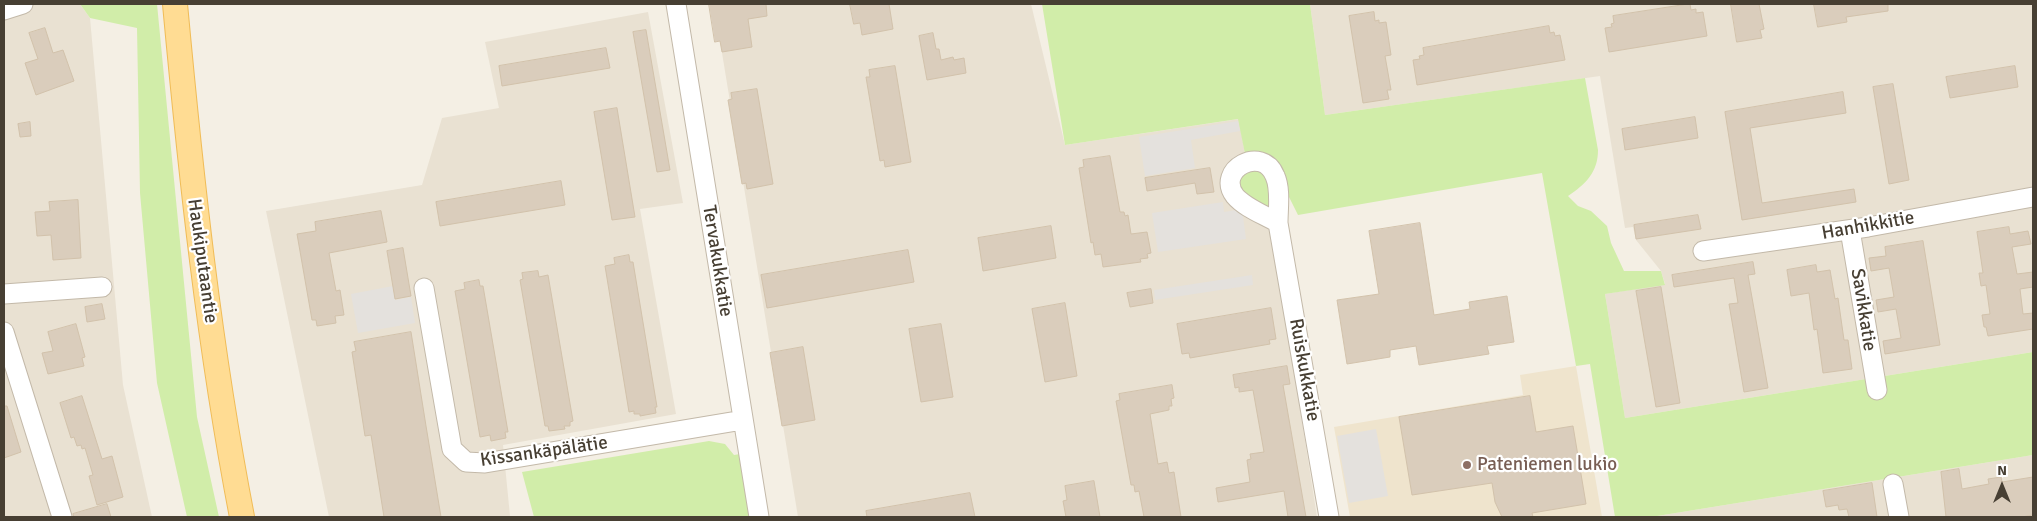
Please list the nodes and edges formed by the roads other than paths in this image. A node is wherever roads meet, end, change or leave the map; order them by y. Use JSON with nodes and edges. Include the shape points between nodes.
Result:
{"nodes":[{"id":1,"x":23,"y":4,"type":"edge"},
{"id":2,"x":175,"y":4,"type":"edge"},
{"id":3,"x":676,"y":4,"type":"edge"},
{"id":4,"x":4,"y":10,"type":"edge"},
{"id":5,"x":2033,"y":196,"type":"edge"},
{"id":6,"x":1278,"y":223,"type":"dead end"},
{"id":7,"x":1850,"y":230,"type":"junction"},
{"id":8,"x":1703,"y":251,"type":"dead end"},
{"id":9,"x":102,"y":287,"type":"dead end"},
{"id":10,"x":424,"y":288,"type":"dead end"},
{"id":11,"x":4,"y":294,"type":"edge"},
{"id":12,"x":4,"y":332,"type":"edge"},
{"id":13,"x":1876,"y":390,"type":"dead end"},
{"id":14,"x":743,"y":420,"type":"junction"},
{"id":15,"x":1893,"y":484,"type":"dead end"},
{"id":16,"x":62,"y":517,"type":"edge"},
{"id":17,"x":242,"y":517,"type":"edge"},
{"id":18,"x":759,"y":517,"type":"edge"},
{"id":19,"x":1329,"y":517,"type":"edge"},
{"id":20,"x":1899,"y":517,"type":"edge"}],
"edges":[{"from":1,"to":4,"type":"street"},
{"from":2,"to":17,"type":"main road","name":"Haukiputaantie","via":[[193,194],[223,419]]},
{"from":3,"to":14,"type":"street","name":"Tervakukkatie"},
{"from":5,"to":7,"type":"street","name":"Hanhikkitie"},
{"from":6,"to":19,"type":"street","name":"Ruiskukkatie"},
{"from":7,"to":8,"type":"street","name":"Hanhikkitie"},
{"from":7,"to":13,"type":"street","name":"Savikkatie"},
{"from":9,"to":11,"type":"street"},
{"from":10,"to":14,"type":"street","name":"Kissankäpälätie","via":[[452,449],[466,462],[485,464]]},
{"from":12,"to":16,"type":"street"},
{"from":14,"to":18,"type":"street","name":"Tervakukkatie"},
{"from":15,"to":20,"type":"street"}]}
